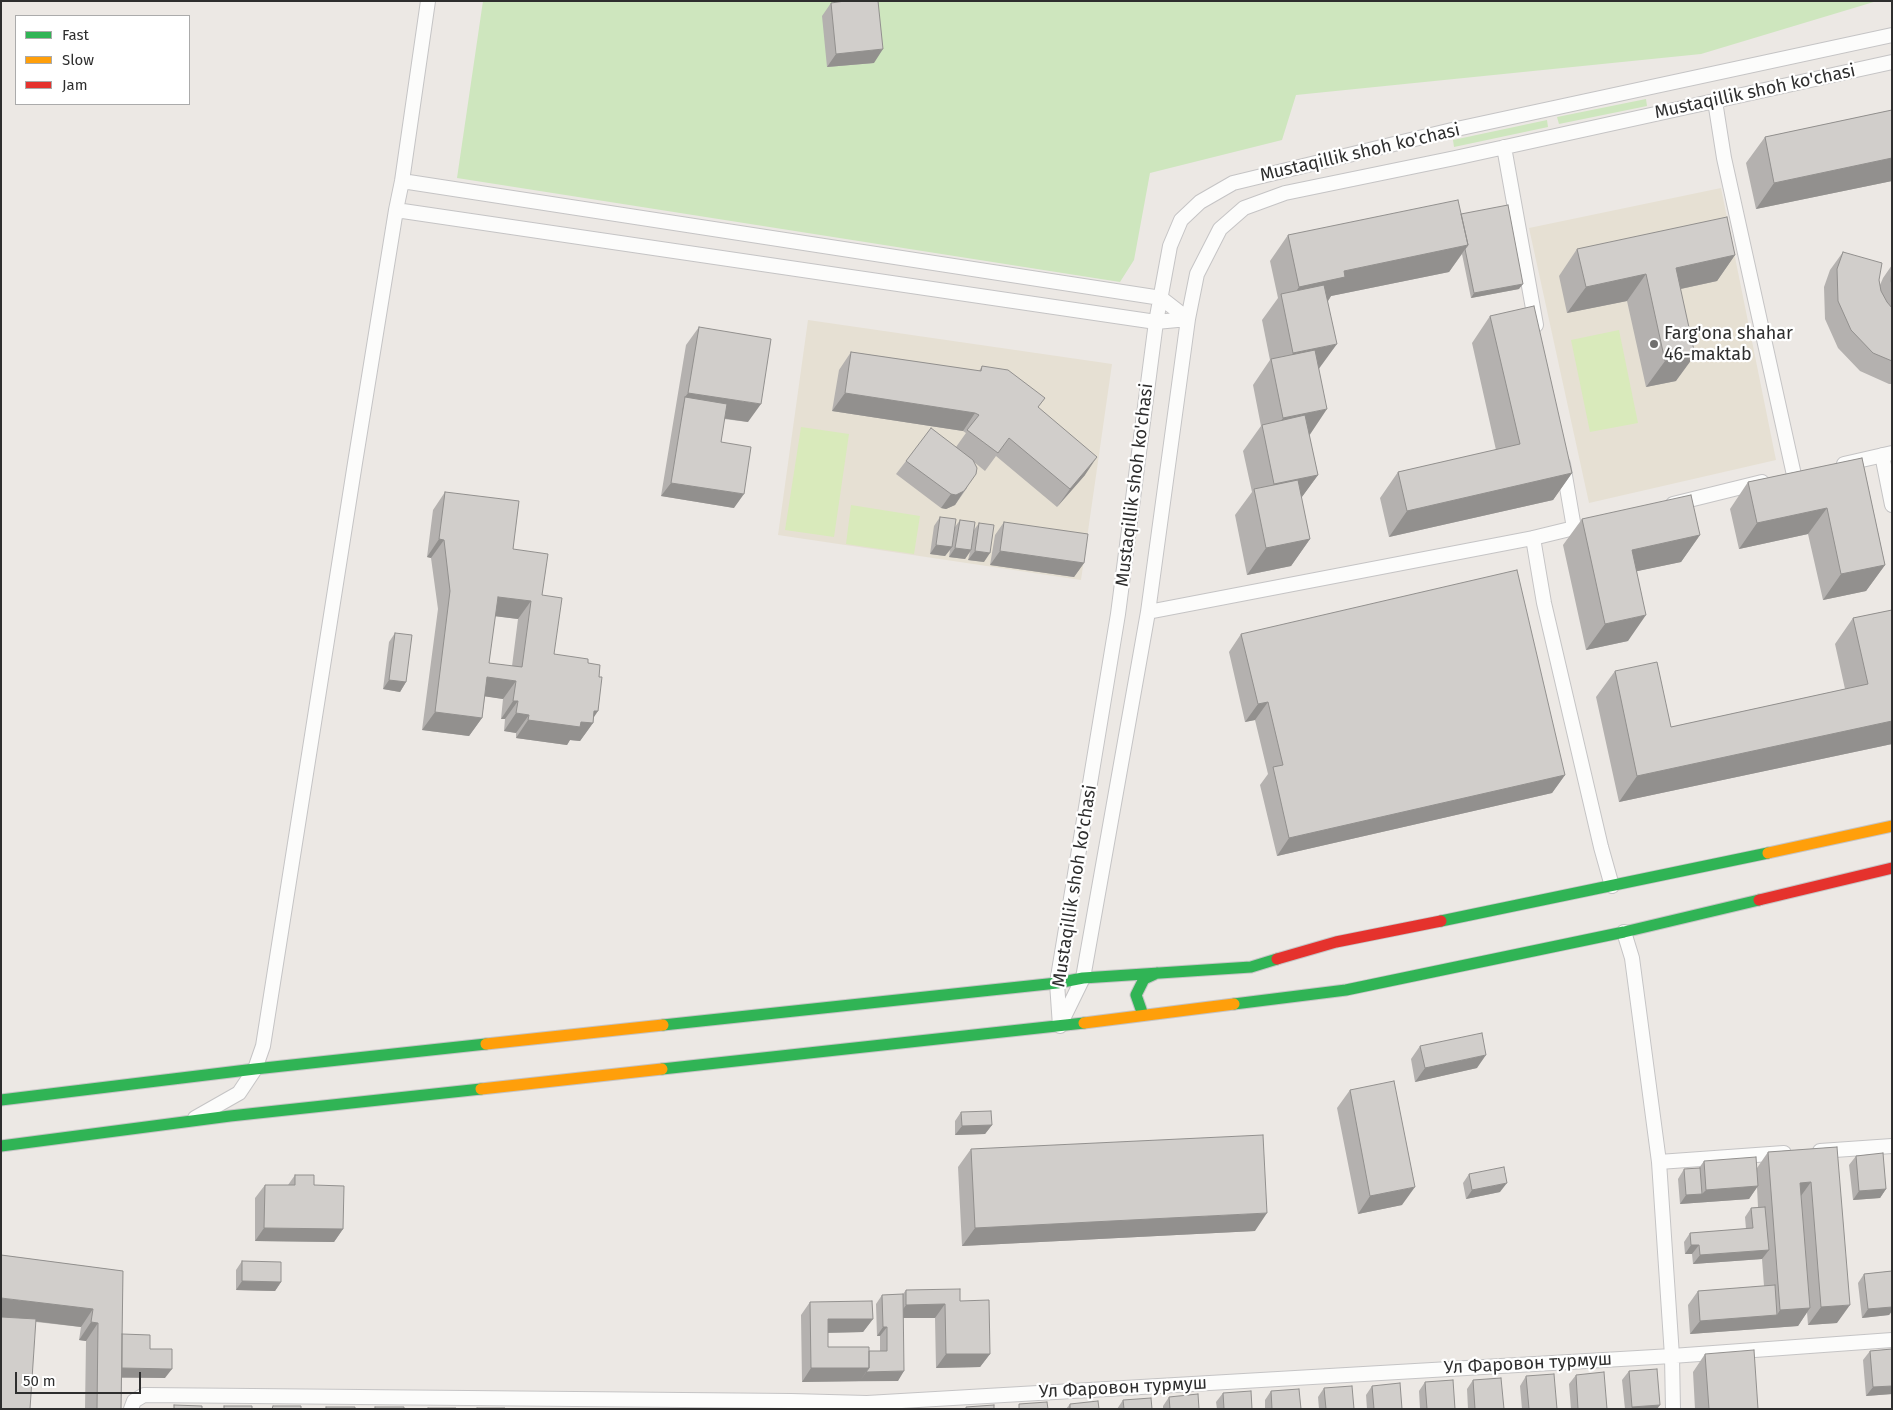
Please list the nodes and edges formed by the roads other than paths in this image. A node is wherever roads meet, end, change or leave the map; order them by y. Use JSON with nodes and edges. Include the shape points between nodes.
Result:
{"nodes":[{"id":1,"x":428,"y":1,"type":"edge"},
{"id":2,"x":1892,"y":35,"type":"edge"},
{"id":3,"x":1892,"y":62,"type":"edge"},
{"id":4,"x":1715,"y":101,"type":"junction"},
{"id":5,"x":1504,"y":147,"type":"junction"},
{"id":6,"x":402,"y":181,"type":"junction"},
{"id":7,"x":396,"y":210,"type":"junction"},
{"id":8,"x":1160,"y":298,"type":"junction"},
{"id":9,"x":1188,"y":319,"type":"junction"},
{"id":10,"x":1156,"y":322,"type":"junction"},
{"id":11,"x":1538,"y":335,"type":"edge"},
{"id":12,"x":1560,"y":447,"type":"edge"},
{"id":13,"x":1887,"y":454,"type":"edge"},
{"id":14,"x":1829,"y":467,"type":"edge"},
{"id":15,"x":1811,"y":471,"type":"edge"},
{"id":16,"x":1784,"y":477,"type":"junction"},
{"id":17,"x":1892,"y":505,"type":"edge"},
{"id":18,"x":1660,"y":507,"type":"edge"},
{"id":19,"x":1533,"y":538,"type":"junction"},
{"id":20,"x":1148,"y":612,"type":"junction"},
{"id":21,"x":1892,"y":826,"type":"edge"},
{"id":22,"x":1892,"y":868,"type":"edge"},
{"id":23,"x":1612,"y":886,"type":"junction"},
{"id":24,"x":1624,"y":932,"type":"junction"},
{"id":25,"x":1157,"y":973,"type":"junction"},
{"id":26,"x":1083,"y":978,"type":"junction"},
{"id":27,"x":1057,"y":983,"type":"junction"},
{"id":28,"x":1143,"y":1015,"type":"junction"},
{"id":29,"x":1060,"y":1026,"type":"junction"},
{"id":30,"x":255,"y":1069,"type":"junction"},
{"id":31,"x":1,"y":1100,"type":"edge"},
{"id":32,"x":188,"y":1121,"type":"junction"},
{"id":33,"x":1,"y":1146,"type":"edge"},
{"id":34,"x":1892,"y":1146,"type":"edge"},
{"id":35,"x":1659,"y":1162,"type":"junction"},
{"id":36,"x":1892,"y":1340,"type":"edge"},
{"id":37,"x":1672,"y":1356,"type":"junction"},
{"id":38,"x":867,"y":1406,"type":"edge"},
{"id":39,"x":131,"y":1409,"type":"edge"},
{"id":40,"x":1673,"y":1409,"type":"edge"}],
"edges":[{"from":1,"to":6,"type":"street"},
{"from":2,"to":8,"type":"street","name":"Mustaqillik shoh ko'chasi","via":[[1452,130],[1233,183],[1200,202],[1181,220],[1170,246]]},
{"from":3,"to":4,"type":"street","name":"Mustaqillik shoh ko'chasi"},
{"from":4,"to":5,"type":"street","name":"Mustaqillik shoh ko'chasi"},
{"from":4,"to":16,"type":"street"},
{"from":5,"to":9,"type":"street","name":"Mustaqillik shoh ko'chasi","via":[[1285,193],[1244,208],[1220,229],[1212,244],[1197,274]]},
{"from":5,"to":11,"type":"street"},
{"from":6,"to":7,"type":"street"},
{"from":6,"to":8,"type":"street"},
{"from":7,"to":10,"type":"street"},
{"from":7,"to":30,"type":"street","via":[[263,1046]]},
{"from":8,"to":9,"type":"street"},
{"from":8,"to":10,"type":"street","name":"Mustaqillik shoh ko'chasi"},
{"from":9,"to":10,"type":"street"},
{"from":9,"to":20,"type":"street","name":"Mustaqillik shoh ko'chasi"},
{"from":10,"to":27,"type":"street","name":"Mustaqillik shoh ko'chasi","via":[[1118,614]]},
{"from":12,"to":19,"type":"street","via":[[1579,527]]},
{"from":13,"to":14,"type":"street"},
{"from":13,"to":17,"type":"street"},
{"from":15,"to":16,"type":"street"},
{"from":16,"to":18,"type":"street"},
{"from":19,"to":20,"type":"street"},
{"from":19,"to":23,"type":"street","via":[[1546,612]]},
{"from":20,"to":26,"type":"street","name":"Mustaqillik shoh ko'chasi"},
{"from":21,"to":23,"type":"street"},
{"from":22,"to":24,"type":"street"},
{"from":23,"to":25,"type":"street","via":[[1336,942],[1250,967]]},
{"from":24,"to":28,"type":"street","via":[[1346,990]]},
{"from":24,"to":35,"type":"street","via":[[1632,958]]},
{"from":25,"to":26,"type":"street"},
{"from":25,"to":28,"type":"street","via":[[1144,979],[1136,995]]},
{"from":26,"to":27,"type":"street"},
{"from":26,"to":29,"type":"street","name":"Mustaqillik shoh ko'chasi"},
{"from":27,"to":29,"type":"street","name":"Mustaqillik shoh ko'chasi"},
{"from":27,"to":30,"type":"street"},
{"from":28,"to":29,"type":"street"},
{"from":29,"to":32,"type":"street"},
{"from":30,"to":31,"type":"street"},
{"from":30,"to":32,"type":"street","via":[[238,1093]]},
{"from":32,"to":33,"type":"street"},
{"from":34,"to":35,"type":"street"},
{"from":35,"to":37,"type":"street"},
{"from":36,"to":37,"type":"street","name":"Ул Фаровон турмуш"},
{"from":37,"to":38,"type":"street","name":"Ул Фаровон турмуш"},
{"from":37,"to":40,"type":"street"},
{"from":38,"to":39,"type":"street","name":"Ул Фаровон турмуш","via":[[781,1400],[144,1395],[134,1401]]}]}
